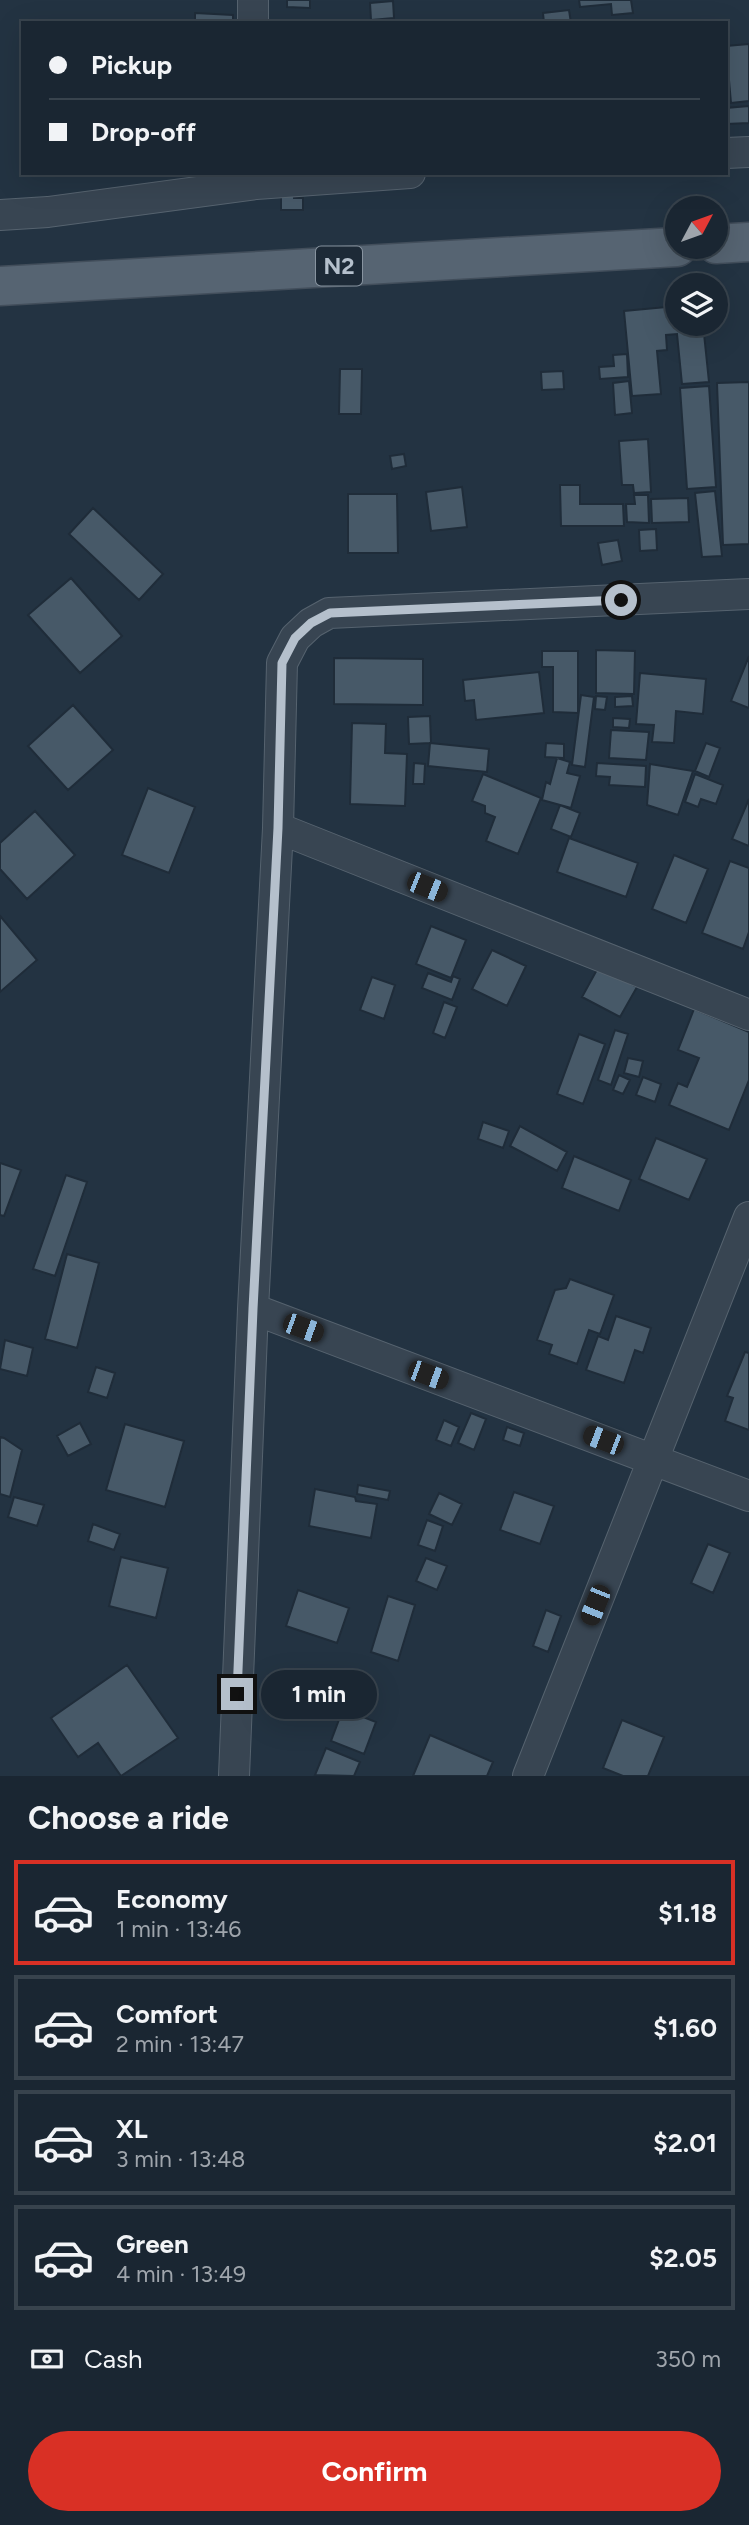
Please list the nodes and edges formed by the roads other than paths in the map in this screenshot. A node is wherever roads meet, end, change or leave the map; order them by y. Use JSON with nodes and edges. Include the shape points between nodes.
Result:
{"nodes":[{"id":1,"x":253,"y":0,"type":"edge"},
{"id":2,"x":253,"y":21,"type":"edge"},
{"id":3,"x":749,"y":152,"type":"edge"},
{"id":4,"x":728,"y":153,"type":"edge"},
{"id":5,"x":359,"y":175,"type":"edge"},
{"id":6,"x":256,"y":179,"type":"edge"},
{"id":7,"x":0,"y":215,"type":"edge"},
{"id":8,"x":749,"y":242,"type":"edge"},
{"id":9,"x":728,"y":243,"type":"edge"},
{"id":10,"x":665,"y":248,"type":"edge"},
{"id":11,"x":0,"y":286,"type":"edge"},
{"id":12,"x":742,"y":598,"type":"edge"},
{"id":13,"x":278,"y":828,"type":"junction"},
{"id":14,"x":749,"y":1014,"type":"edge"},
{"id":15,"x":749,"y":1217,"type":"edge"},
{"id":16,"x":253,"y":1309,"type":"junction"},
{"id":17,"x":653,"y":1459,"type":"junction"},
{"id":18,"x":749,"y":1496,"type":"edge"},
{"id":19,"x":234,"y":1776,"type":"edge"},
{"id":20,"x":528,"y":1776,"type":"edge"}],
"edges":[{"from":1,"to":2,"type":"street"},
{"from":3,"to":4,"type":"street"},
{"from":5,"to":6,"type":"street"},
{"from":6,"to":7,"type":"street","via":[[48,212]]},
{"from":8,"to":9,"type":"main road"},
{"from":10,"to":11,"type":"main road","number":"N2"},
{"from":12,"to":13,"type":"street","via":[[330,613],[295,638],[282,663]]},
{"from":13,"to":14,"type":"street"},
{"from":13,"to":16,"type":"street"},
{"from":15,"to":17,"type":"street"},
{"from":16,"to":17,"type":"street"},
{"from":16,"to":19,"type":"street"},
{"from":17,"to":18,"type":"street"},
{"from":17,"to":20,"type":"street"}]}
